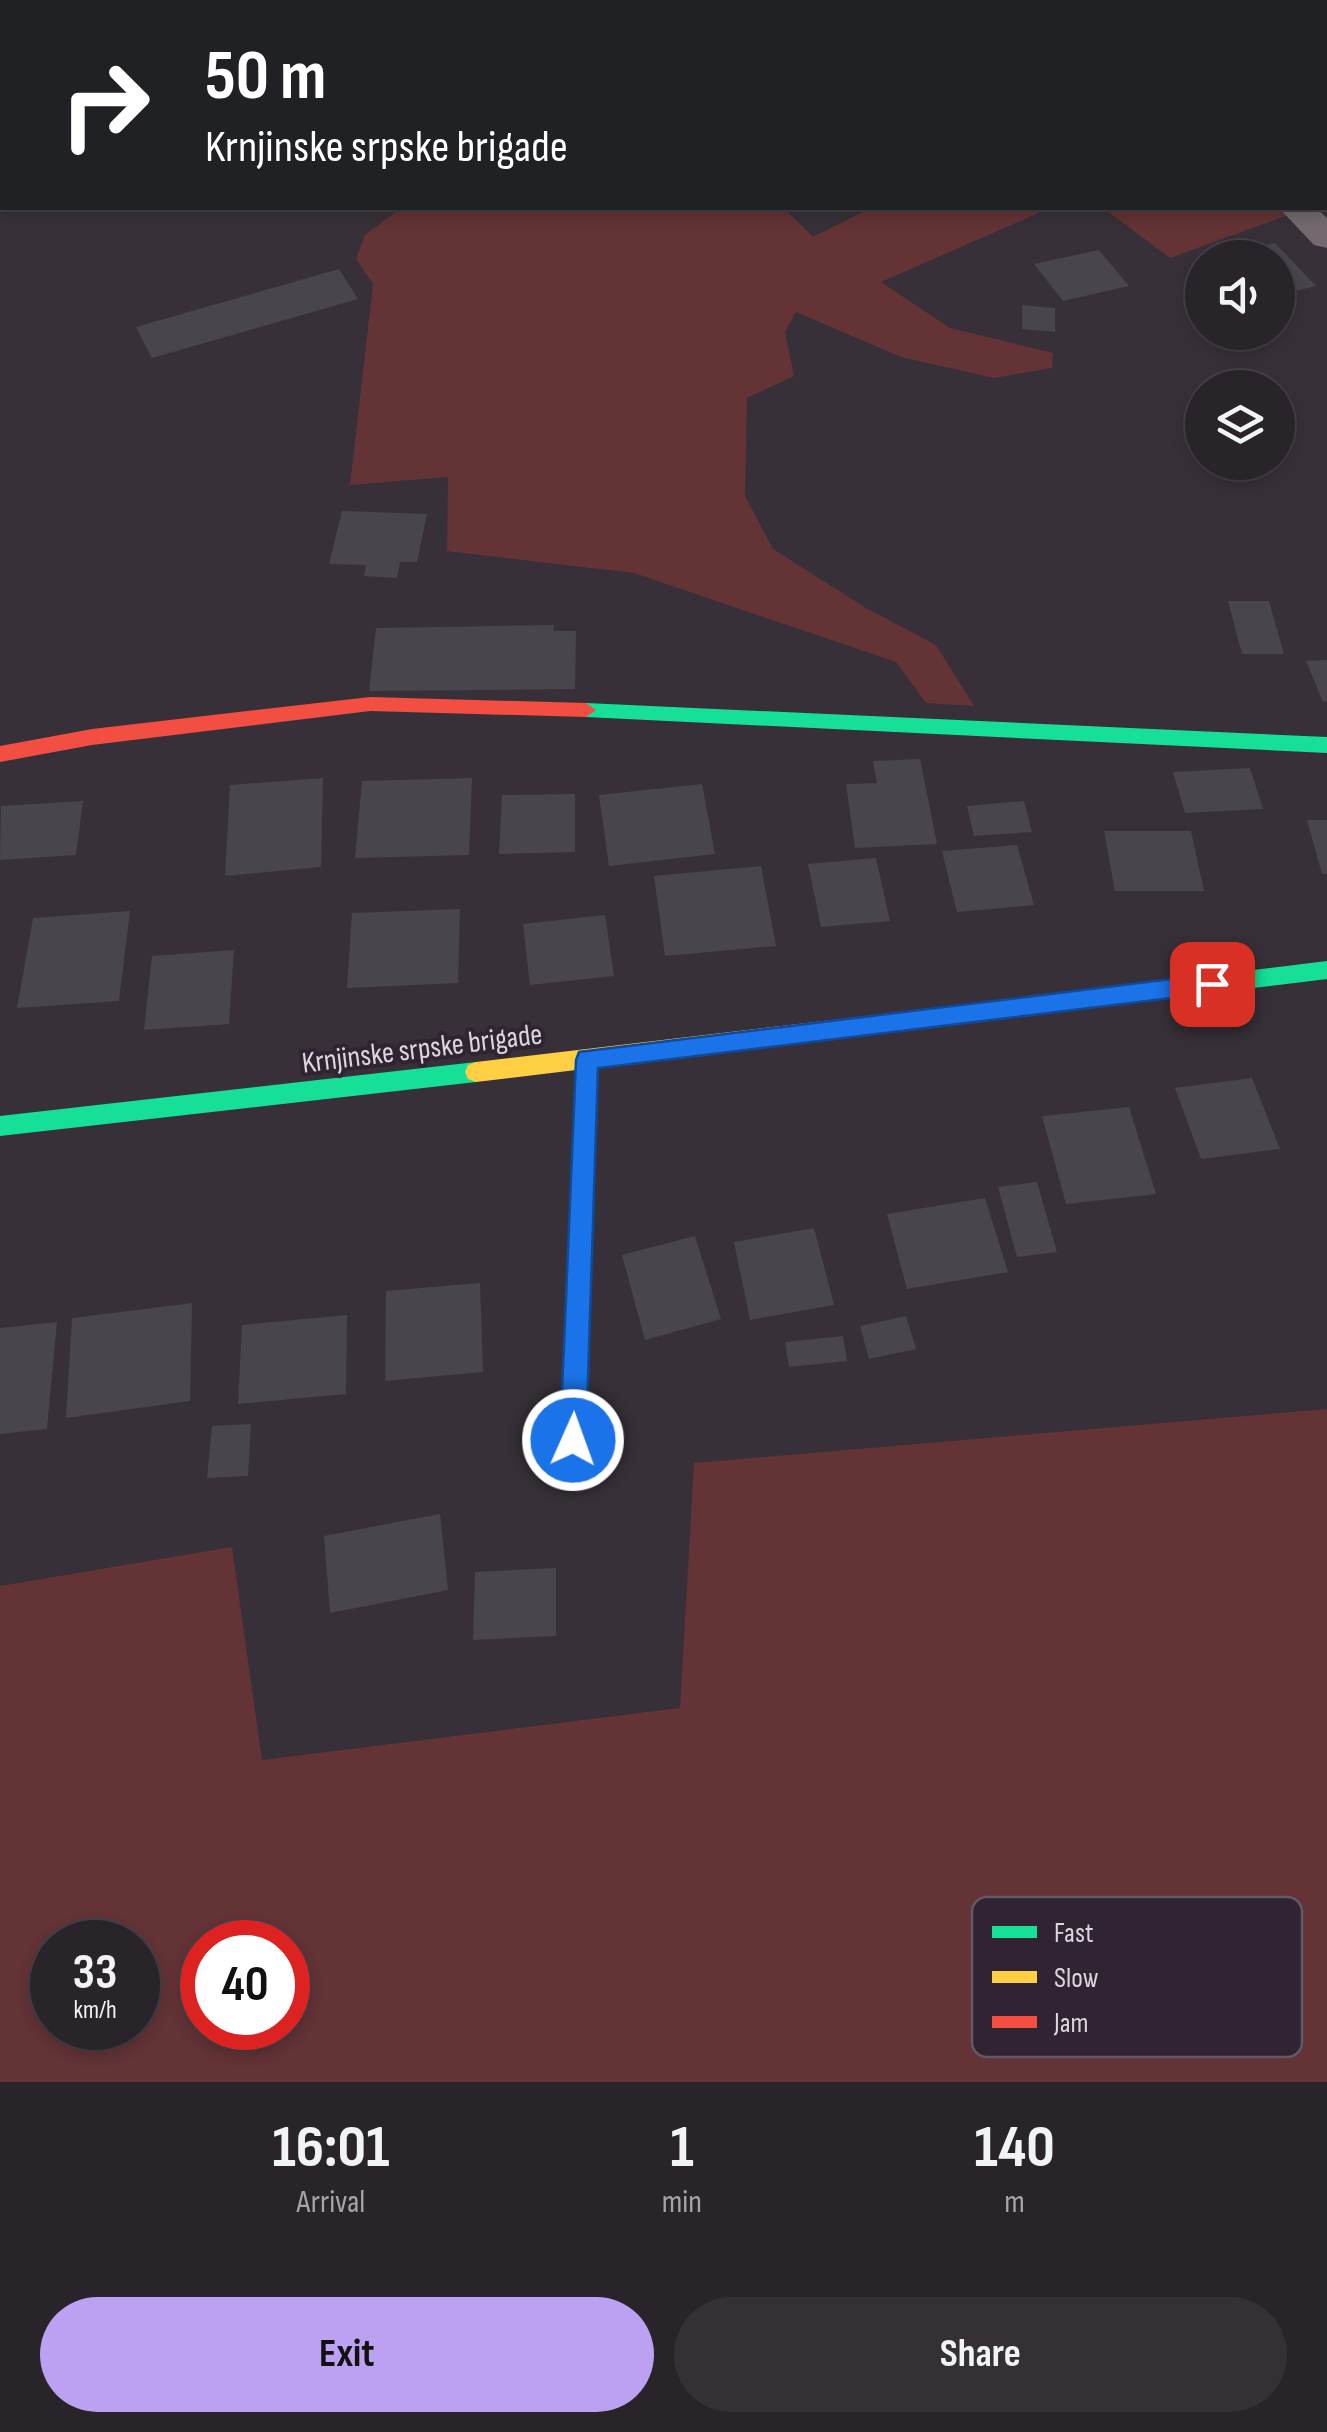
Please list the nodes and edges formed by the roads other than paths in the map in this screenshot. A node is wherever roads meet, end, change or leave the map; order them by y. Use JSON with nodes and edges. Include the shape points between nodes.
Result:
{"nodes":[{"id":1,"x":1298,"y":210,"type":"edge"},
{"id":2,"x":1327,"y":237,"type":"edge"},
{"id":3,"x":1327,"y":746,"type":"edge"},
{"id":4,"x":0,"y":754,"type":"edge"},
{"id":5,"x":1327,"y":970,"type":"edge"},
{"id":6,"x":587,"y":1060,"type":"junction"},
{"id":7,"x":0,"y":1126,"type":"edge"},
{"id":8,"x":573,"y":1440,"type":"dead end"}],
"edges":[{"from":1,"to":2,"type":"street"},
{"from":3,"to":4,"type":"street","via":[[667,712],[370,704]]},
{"from":5,"to":6,"type":"street","name":"Krnjinske srpske brigade"},
{"from":6,"to":7,"type":"street","name":"Krnjinske srpske brigade"},
{"from":6,"to":8,"type":"street"}]}
